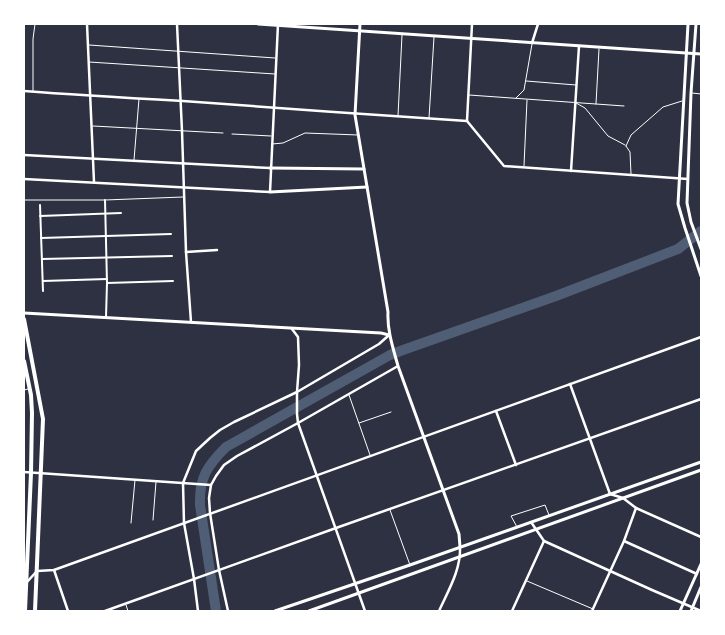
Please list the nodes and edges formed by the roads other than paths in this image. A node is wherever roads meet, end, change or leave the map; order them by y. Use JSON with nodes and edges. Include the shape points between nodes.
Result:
{"nodes":[{"id":1,"x":35,"y":24,"type":"edge"},
{"id":2,"x":87,"y":24,"type":"edge"},
{"id":3,"x":177,"y":24,"type":"edge"},
{"id":4,"x":258,"y":24,"type":"edge"},
{"id":5,"x":278,"y":24,"type":"edge"},
{"id":6,"x":360,"y":24,"type":"edge"},
{"id":7,"x":472,"y":24,"type":"edge"},
{"id":8,"x":538,"y":24,"type":"edge"},
{"id":9,"x":688,"y":24,"type":"edge"},
{"id":10,"x":696,"y":24,"type":"edge"},
{"id":11,"x":360,"y":31,"type":"junction"},
{"id":12,"x":402,"y":34,"type":"junction"},
{"id":13,"x":434,"y":36,"type":"junction"},
{"id":14,"x":471,"y":39,"type":"junction"},
{"id":15,"x":532,"y":43,"type":"junction"},
{"id":16,"x":88,"y":45,"type":"junction"},
{"id":17,"x":579,"y":46,"type":"junction"},
{"id":18,"x":599,"y":48,"type":"junction"},
{"id":19,"x":178,"y":51,"type":"junction"},
{"id":20,"x":686,"y":54,"type":"junction"},
{"id":21,"x":693,"y":54,"type":"junction"},
{"id":22,"x":701,"y":54,"type":"edge"},
{"id":23,"x":276,"y":58,"type":"junction"},
{"id":24,"x":89,"y":62,"type":"junction"},
{"id":25,"x":180,"y":68,"type":"junction"},
{"id":26,"x":276,"y":74,"type":"junction"},
{"id":27,"x":525,"y":81,"type":"junction"},
{"id":28,"x":576,"y":85,"type":"junction"},
{"id":29,"x":24,"y":91,"type":"edge"},
{"id":30,"x":33,"y":92,"type":"junction"},
{"id":31,"x":691,"y":94,"type":"junction"},
{"id":32,"x":701,"y":94,"type":"edge"},
{"id":33,"x":468,"y":95,"type":"junction"},
{"id":34,"x":91,"y":96,"type":"junction"},
{"id":35,"x":515,"y":98,"type":"junction"},
{"id":36,"x":139,"y":99,"type":"junction"},
{"id":37,"x":527,"y":99,"type":"junction"},
{"id":38,"x":181,"y":101,"type":"junction"},
{"id":39,"x":683,"y":101,"type":"junction"},
{"id":40,"x":575,"y":103,"type":"junction"},
{"id":41,"x":596,"y":104,"type":"junction"},
{"id":42,"x":624,"y":106,"type":"dead end"},
{"id":43,"x":274,"y":108,"type":"junction"},
{"id":44,"x":355,"y":115,"type":"junction"},
{"id":45,"x":398,"y":117,"type":"junction"},
{"id":46,"x":429,"y":119,"type":"junction"},
{"id":47,"x":467,"y":121,"type":"junction"},
{"id":48,"x":91,"y":126,"type":"junction"},
{"id":49,"x":137,"y":129,"type":"junction"},
{"id":50,"x":182,"y":131,"type":"junction"},
{"id":51,"x":222,"y":133,"type":"dead end"},
{"id":52,"x":232,"y":134,"type":"dead end"},
{"id":53,"x":358,"y":135,"type":"junction"},
{"id":54,"x":272,"y":136,"type":"junction"},
{"id":55,"x":272,"y":144,"type":"junction"},
{"id":56,"x":626,"y":146,"type":"junction"},
{"id":57,"x":24,"y":155,"type":"edge"},
{"id":58,"x":94,"y":159,"type":"junction"},
{"id":59,"x":134,"y":161,"type":"junction"},
{"id":60,"x":183,"y":163,"type":"junction"},
{"id":61,"x":523,"y":167,"type":"junction"},
{"id":62,"x":270,"y":168,"type":"junction"},
{"id":63,"x":364,"y":169,"type":"junction"},
{"id":64,"x":571,"y":171,"type":"junction"},
{"id":65,"x":632,"y":175,"type":"junction"},
{"id":66,"x":680,"y":178,"type":"junction"},
{"id":67,"x":688,"y":178,"type":"junction"},
{"id":68,"x":24,"y":179,"type":"edge"},
{"id":69,"x":94,"y":182,"type":"junction"},
{"id":70,"x":367,"y":186,"type":"junction"},
{"id":71,"x":184,"y":187,"type":"junction"},
{"id":72,"x":270,"y":192,"type":"junction"},
{"id":73,"x":184,"y":196,"type":"junction"},
{"id":74,"x":24,"y":200,"type":"edge"},
{"id":75,"x":105,"y":200,"type":"junction"},
{"id":76,"x":40,"y":205,"type":"dead end"},
{"id":77,"x":121,"y":213,"type":"dead end"},
{"id":78,"x":105,"y":214,"type":"junction"},
{"id":79,"x":40,"y":216,"type":"junction"},
{"id":80,"x":171,"y":234,"type":"dead end"},
{"id":81,"x":106,"y":236,"type":"junction"},
{"id":82,"x":41,"y":238,"type":"junction"},
{"id":83,"x":701,"y":248,"type":"edge"},
{"id":84,"x":217,"y":250,"type":"dead end"},
{"id":85,"x":186,"y":252,"type":"junction"},
{"id":86,"x":172,"y":256,"type":"dead end"},
{"id":87,"x":106,"y":258,"type":"junction"},
{"id":88,"x":42,"y":259,"type":"junction"},
{"id":89,"x":701,"y":276,"type":"edge"},
{"id":90,"x":107,"y":279,"type":"junction"},
{"id":91,"x":173,"y":281,"type":"dead end"},
{"id":92,"x":43,"y":282,"type":"junction"},
{"id":93,"x":107,"y":283,"type":"junction"},
{"id":94,"x":43,"y":291,"type":"dead end"},
{"id":95,"x":24,"y":313,"type":"edge"},
{"id":96,"x":106,"y":317,"type":"junction"},
{"id":97,"x":24,"y":319,"type":"edge"},
{"id":98,"x":191,"y":322,"type":"junction"},
{"id":99,"x":291,"y":328,"type":"junction"},
{"id":100,"x":390,"y":334,"type":"junction"},
{"id":101,"x":701,"y":337,"type":"edge"},
{"id":102,"x":24,"y":361,"type":"edge"},
{"id":103,"x":398,"y":366,"type":"junction"},
{"id":104,"x":570,"y":384,"type":"junction"},
{"id":105,"x":29,"y":388,"type":"junction"},
{"id":106,"x":24,"y":390,"type":"edge"},
{"id":107,"x":297,"y":392,"type":"junction"},
{"id":108,"x":348,"y":394,"type":"junction"},
{"id":109,"x":701,"y":399,"type":"edge"},
{"id":110,"x":496,"y":411,"type":"junction"},
{"id":111,"x":391,"y":412,"type":"dead end"},
{"id":112,"x":298,"y":423,"type":"junction"},
{"id":113,"x":358,"y":423,"type":"junction"},
{"id":114,"x":424,"y":437,"type":"junction"},
{"id":115,"x":589,"y":438,"type":"junction"},
{"id":116,"x":370,"y":456,"type":"junction"},
{"id":117,"x":701,"y":462,"type":"edge"},
{"id":118,"x":516,"y":464,"type":"junction"},
{"id":119,"x":701,"y":470,"type":"edge"},
{"id":120,"x":24,"y":472,"type":"edge"},
{"id":121,"x":31,"y":473,"type":"junction"},
{"id":122,"x":40,"y":473,"type":"junction"},
{"id":123,"x":316,"y":475,"type":"junction"},
{"id":124,"x":136,"y":480,"type":"junction"},
{"id":125,"x":156,"y":481,"type":"junction"},
{"id":126,"x":183,"y":483,"type":"junction"},
{"id":127,"x":211,"y":485,"type":"junction"},
{"id":128,"x":443,"y":490,"type":"junction"},
{"id":129,"x":610,"y":494,"type":"junction"},
{"id":130,"x":623,"y":498,"type":"junction"},
{"id":131,"x":636,"y":508,"type":"junction"},
{"id":132,"x":390,"y":509,"type":"junction"},
{"id":133,"x":210,"y":513,"type":"junction"},
{"id":134,"x":549,"y":516,"type":"junction"},
{"id":135,"x":153,"y":520,"type":"dead end"},
{"id":136,"x":531,"y":522,"type":"junction"},
{"id":137,"x":185,"y":523,"type":"junction"},
{"id":138,"x":131,"y":524,"type":"dead end"},
{"id":139,"x":517,"y":527,"type":"junction"},
{"id":140,"x":336,"y":528,"type":"junction"},
{"id":141,"x":536,"y":530,"type":"junction"},
{"id":142,"x":701,"y":537,"type":"edge"},
{"id":143,"x":544,"y":541,"type":"junction"},
{"id":144,"x":624,"y":541,"type":"junction"},
{"id":145,"x":460,"y":547,"type":"junction"},
{"id":146,"x":461,"y":557,"type":"junction"},
{"id":147,"x":701,"y":564,"type":"edge"},
{"id":148,"x":410,"y":565,"type":"junction"},
{"id":149,"x":54,"y":570,"type":"junction"},
{"id":150,"x":219,"y":570,"type":"junction"},
{"id":151,"x":37,"y":571,"type":"junction"},
{"id":152,"x":610,"y":571,"type":"junction"},
{"id":153,"x":697,"y":574,"type":"junction"},
{"id":154,"x":194,"y":579,"type":"junction"},
{"id":155,"x":526,"y":580,"type":"junction"},
{"id":156,"x":25,"y":582,"type":"edge"},
{"id":157,"x":355,"y":584,"type":"junction"},
{"id":158,"x":701,"y":587,"type":"edge"},
{"id":159,"x":358,"y":594,"type":"junction"},
{"id":160,"x":684,"y":603,"type":"junction"},
{"id":161,"x":126,"y":604,"type":"junction"},
{"id":162,"x":692,"y":607,"type":"junction"},
{"id":163,"x":593,"y":610,"type":"edge"},
{"id":164,"x":25,"y":611,"type":"edge"},
{"id":165,"x":35,"y":611,"type":"edge"},
{"id":166,"x":68,"y":611,"type":"edge"},
{"id":167,"x":105,"y":611,"type":"edge"},
{"id":168,"x":128,"y":611,"type":"edge"},
{"id":169,"x":198,"y":611,"type":"edge"},
{"id":170,"x":228,"y":611,"type":"edge"},
{"id":171,"x":275,"y":611,"type":"edge"},
{"id":172,"x":309,"y":611,"type":"edge"},
{"id":173,"x":365,"y":611,"type":"edge"},
{"id":174,"x":439,"y":611,"type":"edge"},
{"id":175,"x":512,"y":611,"type":"edge"},
{"id":176,"x":680,"y":611,"type":"edge"},
{"id":177,"x":690,"y":611,"type":"edge"},
{"id":178,"x":701,"y":611,"type":"edge"}],
"edges":[{"from":1,"to":30,"type":"lane"},
{"from":2,"to":16,"type":"street"},
{"from":3,"to":19,"type":"street"},
{"from":4,"to":5,"type":"street"},
{"from":5,"to":11,"type":"street"},
{"from":5,"to":23,"type":"street"},
{"from":6,"to":11,"type":"street"},
{"from":7,"to":14,"type":"street"},
{"from":8,"to":15,"type":"street"},
{"from":9,"to":20,"type":"street"},
{"from":10,"to":21,"type":"street"},
{"from":11,"to":12,"type":"street"},
{"from":11,"to":44,"type":"street"},
{"from":12,"to":13,"type":"street"},
{"from":12,"to":45,"type":"lane"},
{"from":13,"to":14,"type":"street"},
{"from":13,"to":46,"type":"lane"},
{"from":14,"to":15,"type":"street"},
{"from":14,"to":33,"type":"street"},
{"from":15,"to":17,"type":"street"},
{"from":15,"to":27,"type":"lane"},
{"from":16,"to":19,"type":"lane"},
{"from":16,"to":24,"type":"street"},
{"from":17,"to":18,"type":"street"},
{"from":17,"to":28,"type":"street"},
{"from":18,"to":20,"type":"street"},
{"from":18,"to":41,"type":"lane"},
{"from":19,"to":23,"type":"lane"},
{"from":19,"to":25,"type":"street"},
{"from":20,"to":21,"type":"street"},
{"from":20,"to":39,"type":"street"},
{"from":21,"to":22,"type":"street"},
{"from":21,"to":31,"type":"street"},
{"from":23,"to":26,"type":"street"},
{"from":24,"to":25,"type":"lane"},
{"from":24,"to":34,"type":"street"},
{"from":25,"to":26,"type":"lane"},
{"from":25,"to":38,"type":"street"},
{"from":26,"to":43,"type":"street"},
{"from":27,"to":28,"type":"lane"},
{"from":27,"to":35,"type":"lane","via":[[524,90]]},
{"from":28,"to":40,"type":"street"},
{"from":29,"to":30,"type":"street"},
{"from":30,"to":34,"type":"street"},
{"from":31,"to":32,"type":"lane"},
{"from":31,"to":67,"type":"street"},
{"from":33,"to":35,"type":"lane"},
{"from":33,"to":47,"type":"street"},
{"from":34,"to":36,"type":"street"},
{"from":34,"to":48,"type":"street"},
{"from":35,"to":37,"type":"lane"},
{"from":36,"to":38,"type":"street"},
{"from":36,"to":49,"type":"lane"},
{"from":37,"to":40,"type":"lane"},
{"from":37,"to":61,"type":"lane"},
{"from":38,"to":43,"type":"street"},
{"from":38,"to":50,"type":"street"},
{"from":39,"to":56,"type":"lane","via":[[663,107],[631,135]]},
{"from":39,"to":66,"type":"street"},
{"from":40,"to":41,"type":"lane"},
{"from":40,"to":56,"type":"lane","via":[[585,108],[608,136]]},
{"from":40,"to":64,"type":"street"},
{"from":41,"to":42,"type":"lane"},
{"from":43,"to":44,"type":"street"},
{"from":43,"to":54,"type":"street"},
{"from":44,"to":45,"type":"street"},
{"from":44,"to":53,"type":"street"},
{"from":45,"to":46,"type":"street"},
{"from":46,"to":47,"type":"street"},
{"from":47,"to":61,"type":"street","via":[[504,166]]},
{"from":48,"to":49,"type":"lane"},
{"from":48,"to":58,"type":"street"},
{"from":49,"to":50,"type":"lane"},
{"from":49,"to":59,"type":"lane"},
{"from":50,"to":51,"type":"lane"},
{"from":50,"to":60,"type":"street"},
{"from":52,"to":54,"type":"lane"},
{"from":53,"to":55,"type":"lane","via":[[305,133],[283,143]]},
{"from":53,"to":63,"type":"street"},
{"from":54,"to":55,"type":"street"},
{"from":55,"to":62,"type":"street"},
{"from":56,"to":65,"type":"lane","via":[[630,152]]},
{"from":57,"to":58,"type":"street"},
{"from":58,"to":59,"type":"street"},
{"from":58,"to":69,"type":"street"},
{"from":59,"to":60,"type":"street"},
{"from":60,"to":62,"type":"street"},
{"from":60,"to":71,"type":"street"},
{"from":61,"to":64,"type":"street"},
{"from":62,"to":63,"type":"street"},
{"from":62,"to":72,"type":"street"},
{"from":63,"to":70,"type":"street"},
{"from":64,"to":65,"type":"street"},
{"from":65,"to":66,"type":"street"},
{"from":66,"to":67,"type":"street"},
{"from":66,"to":89,"type":"street","via":[[678,204]]},
{"from":67,"to":83,"type":"street","via":[[687,202]]},
{"from":68,"to":69,"type":"street"},
{"from":69,"to":71,"type":"street"},
{"from":70,"to":72,"type":"street"},
{"from":70,"to":100,"type":"street"},
{"from":71,"to":72,"type":"street"},
{"from":71,"to":73,"type":"street"},
{"from":73,"to":75,"type":"lane"},
{"from":73,"to":85,"type":"street"},
{"from":74,"to":75,"type":"lane"},
{"from":75,"to":78,"type":"street"},
{"from":76,"to":79,"type":"street"},
{"from":77,"to":78,"type":"street"},
{"from":78,"to":79,"type":"street"},
{"from":78,"to":81,"type":"street"},
{"from":79,"to":82,"type":"street"},
{"from":80,"to":81,"type":"street"},
{"from":81,"to":82,"type":"street"},
{"from":81,"to":87,"type":"street"},
{"from":82,"to":88,"type":"street"},
{"from":84,"to":85,"type":"street"},
{"from":85,"to":98,"type":"street"},
{"from":86,"to":87,"type":"street"},
{"from":87,"to":88,"type":"street"},
{"from":87,"to":90,"type":"street"},
{"from":88,"to":92,"type":"street"},
{"from":90,"to":92,"type":"street"},
{"from":90,"to":93,"type":"street"},
{"from":91,"to":93,"type":"street"},
{"from":92,"to":94,"type":"street"},
{"from":93,"to":96,"type":"street"},
{"from":95,"to":96,"type":"street"},
{"from":96,"to":98,"type":"street"},
{"from":97,"to":122,"type":"main road","via":[[43,419]]},
{"from":98,"to":99,"type":"street"},
{"from":99,"to":100,"type":"street"},
{"from":99,"to":107,"type":"street","via":[[298,337]]},
{"from":100,"to":103,"type":"street"},
{"from":100,"to":107,"type":"street","via":[[379,344]]},
{"from":101,"to":104,"type":"street"},
{"from":102,"to":105,"type":"main road"},
{"from":103,"to":108,"type":"street"},
{"from":103,"to":114,"type":"street"},
{"from":104,"to":110,"type":"street"},
{"from":104,"to":115,"type":"street"},
{"from":105,"to":106,"type":"lane"},
{"from":105,"to":121,"type":"main road"},
{"from":107,"to":112,"type":"street"},
{"from":107,"to":126,"type":"street","via":[[234,422],[210,438],[196,452]]},
{"from":108,"to":112,"type":"street"},
{"from":108,"to":113,"type":"lane"},
{"from":109,"to":115,"type":"street"},
{"from":110,"to":114,"type":"street"},
{"from":110,"to":118,"type":"street"},
{"from":111,"to":113,"type":"lane"},
{"from":112,"to":123,"type":"street"},
{"from":112,"to":127,"type":"street","via":[[224,465]]},
{"from":113,"to":116,"type":"lane"},
{"from":114,"to":116,"type":"street"},
{"from":114,"to":128,"type":"street"},
{"from":115,"to":118,"type":"street"},
{"from":115,"to":129,"type":"street"},
{"from":116,"to":123,"type":"street"},
{"from":117,"to":129,"type":"street"},
{"from":118,"to":128,"type":"street"},
{"from":119,"to":130,"type":"street"},
{"from":120,"to":121,"type":"street"},
{"from":121,"to":122,"type":"street"},
{"from":121,"to":156,"type":"main road"},
{"from":122,"to":124,"type":"street"},
{"from":122,"to":151,"type":"main road"},
{"from":123,"to":133,"type":"street"},
{"from":123,"to":140,"type":"street"},
{"from":124,"to":125,"type":"street"},
{"from":124,"to":138,"type":"lane"},
{"from":125,"to":126,"type":"street"},
{"from":125,"to":135,"type":"lane"},
{"from":126,"to":127,"type":"street"},
{"from":126,"to":137,"type":"street"},
{"from":127,"to":133,"type":"street"},
{"from":128,"to":132,"type":"street"},
{"from":128,"to":145,"type":"street","via":[[459,534]]},
{"from":129,"to":130,"type":"street"},
{"from":129,"to":134,"type":"street"},
{"from":130,"to":131,"type":"street"},
{"from":130,"to":141,"type":"street"},
{"from":131,"to":142,"type":"street"},
{"from":131,"to":144,"type":"street"},
{"from":132,"to":140,"type":"street"},
{"from":132,"to":148,"type":"lane"},
{"from":133,"to":137,"type":"street"},
{"from":133,"to":150,"type":"street"},
{"from":134,"to":136,"type":"street"},
{"from":134,"to":139,"type":"lane","via":[[545,504],[512,516]]},
{"from":136,"to":139,"type":"street"},
{"from":136,"to":141,"type":"street"},
{"from":137,"to":149,"type":"street"},
{"from":137,"to":154,"type":"street"},
{"from":139,"to":145,"type":"street"},
{"from":140,"to":150,"type":"street"},
{"from":140,"to":157,"type":"street"},
{"from":141,"to":143,"type":"street"},
{"from":141,"to":146,"type":"street"},
{"from":143,"to":152,"type":"street"},
{"from":143,"to":155,"type":"street"},
{"from":144,"to":152,"type":"street"},
{"from":144,"to":153,"type":"street"},
{"from":145,"to":146,"type":"street"},
{"from":145,"to":148,"type":"street"},
{"from":146,"to":159,"type":"street"},
{"from":146,"to":174,"type":"street"},
{"from":147,"to":153,"type":"street"},
{"from":148,"to":157,"type":"street"},
{"from":149,"to":151,"type":"street"},
{"from":149,"to":166,"type":"street"},
{"from":150,"to":154,"type":"street"},
{"from":150,"to":170,"type":"street"},
{"from":151,"to":156,"type":"street"},
{"from":151,"to":165,"type":"main road"},
{"from":152,"to":160,"type":"street"},
{"from":152,"to":163,"type":"street"},
{"from":153,"to":160,"type":"street"},
{"from":154,"to":161,"type":"street"},
{"from":154,"to":169,"type":"street"},
{"from":155,"to":163,"type":"lane"},
{"from":155,"to":175,"type":"street"},
{"from":156,"to":164,"type":"main road"},
{"from":157,"to":159,"type":"street"},
{"from":157,"to":171,"type":"street"},
{"from":158,"to":162,"type":"street"},
{"from":159,"to":172,"type":"street"},
{"from":159,"to":173,"type":"street"},
{"from":160,"to":162,"type":"street"},
{"from":160,"to":176,"type":"street"},
{"from":161,"to":167,"type":"street"},
{"from":161,"to":168,"type":"lane"},
{"from":162,"to":177,"type":"street"},
{"from":162,"to":178,"type":"street"}]}
